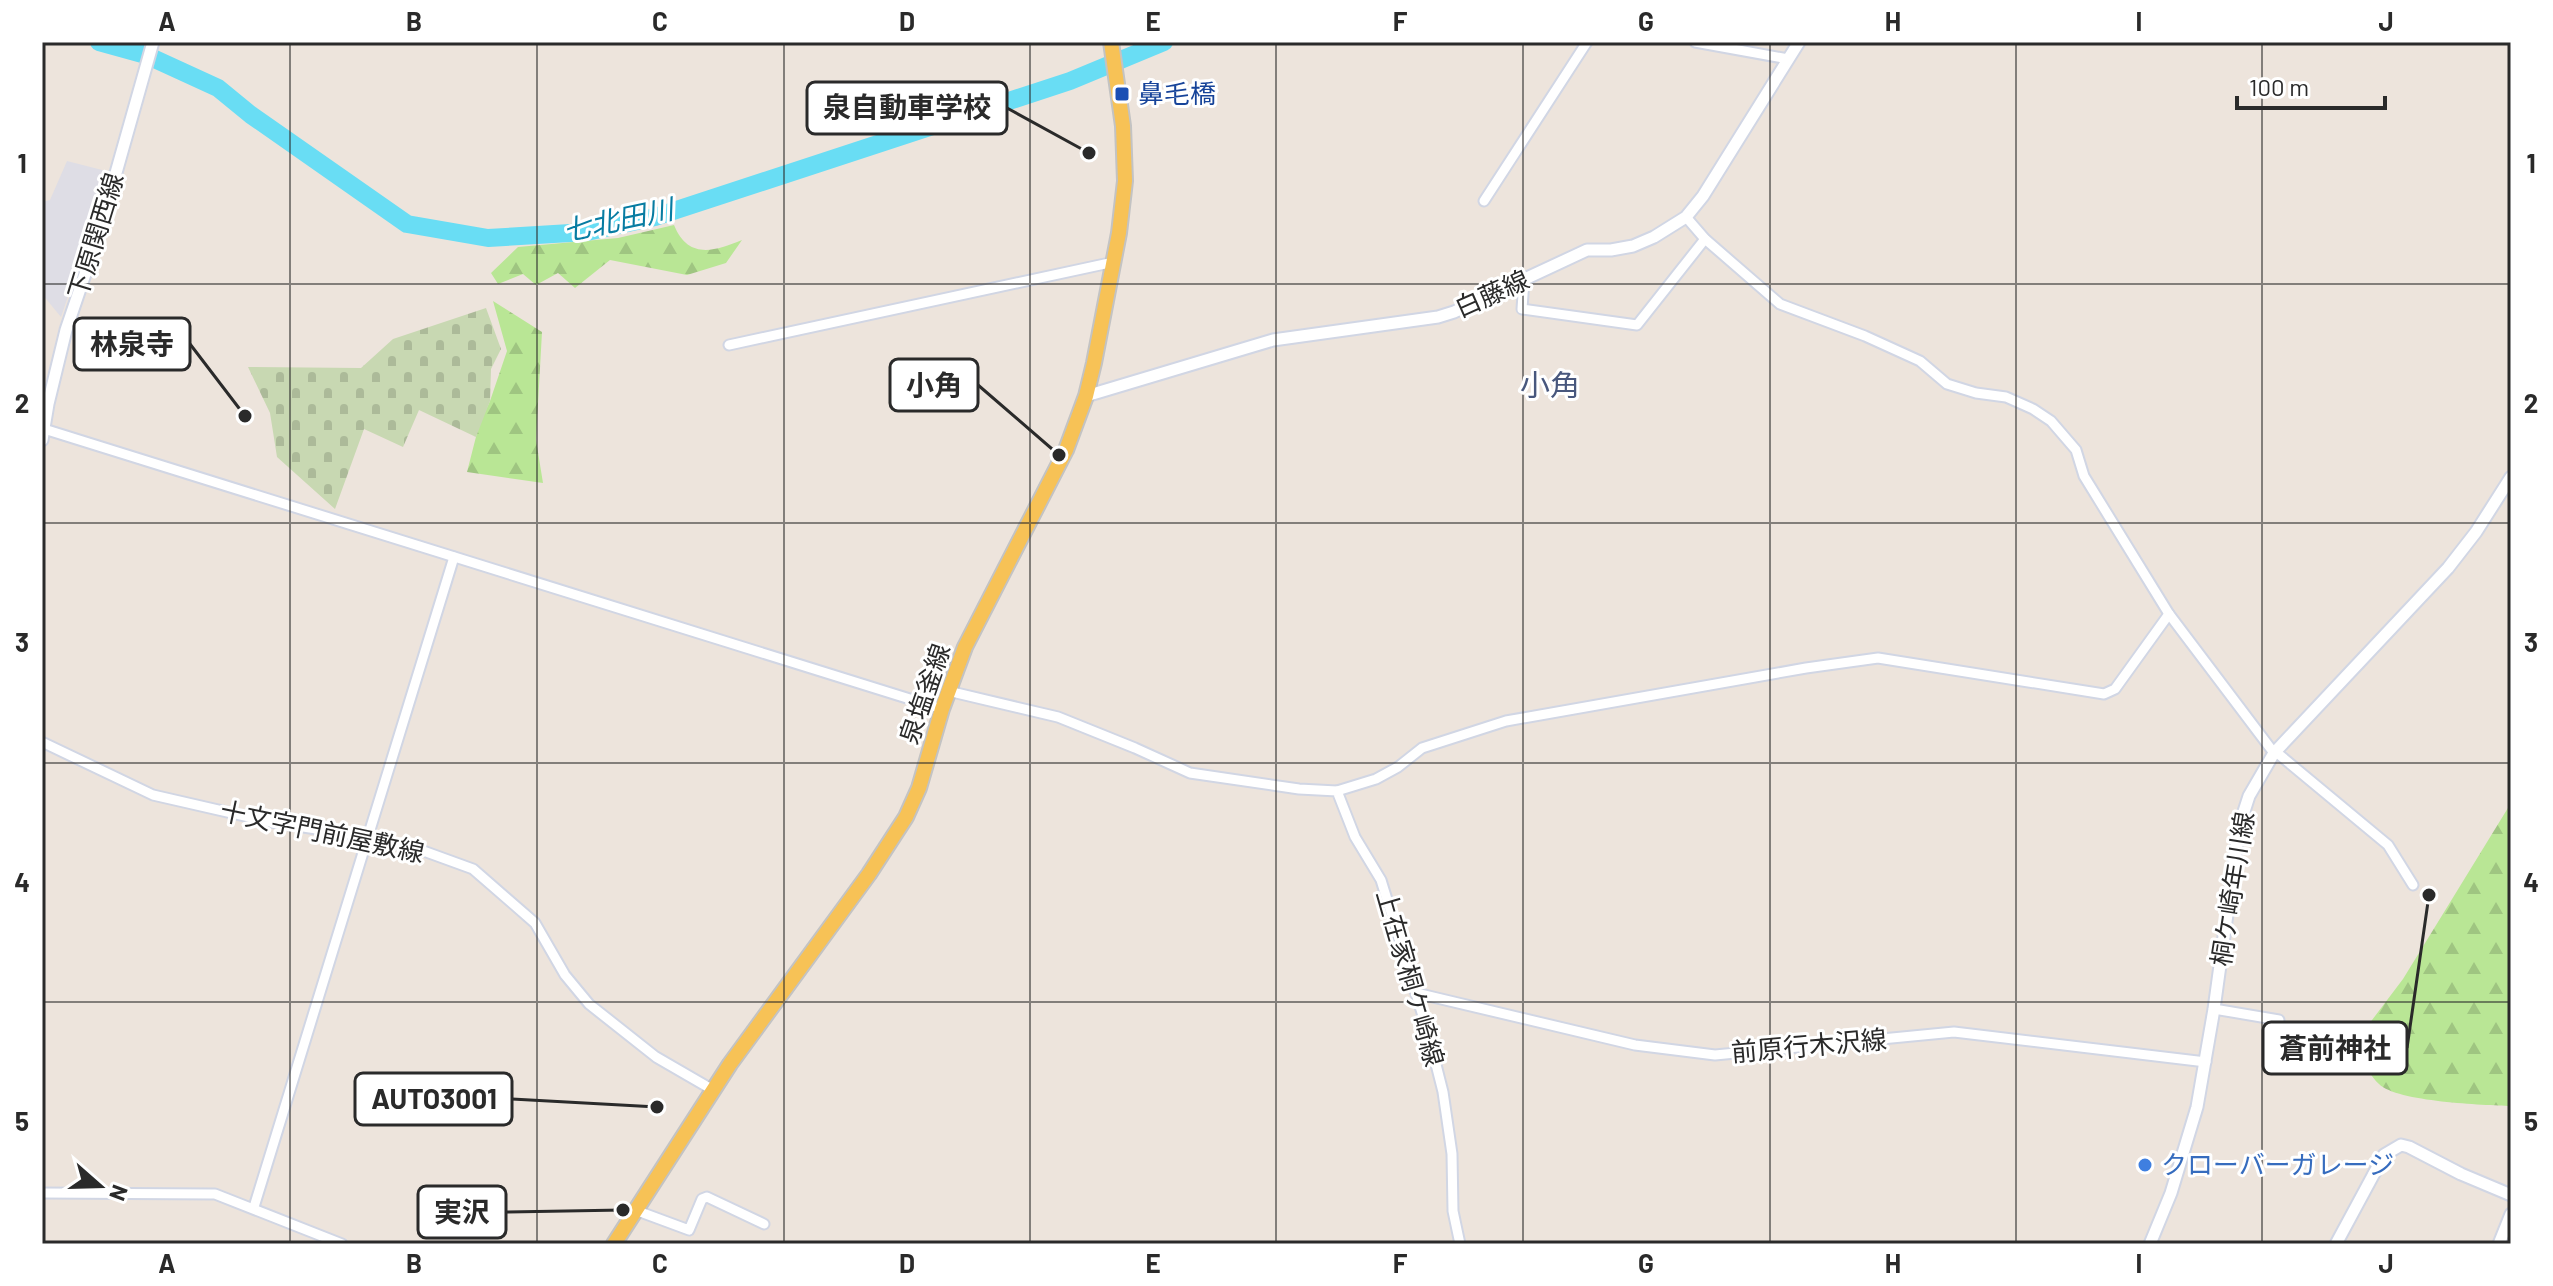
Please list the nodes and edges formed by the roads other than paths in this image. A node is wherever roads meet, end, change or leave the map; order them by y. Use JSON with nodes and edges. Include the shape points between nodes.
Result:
{"nodes":[{"id":1,"x":153,"y":42,"type":"edge"},
{"id":2,"x":1111,"y":42,"type":"edge"},
{"id":3,"x":1587,"y":42,"type":"edge"},
{"id":4,"x":1695,"y":42,"type":"edge"},
{"id":5,"x":1799,"y":42,"type":"edge"},
{"id":6,"x":1788,"y":59,"type":"junction"},
{"id":7,"x":1484,"y":201,"type":"dead end"},
{"id":8,"x":1686,"y":217,"type":"junction"},
{"id":9,"x":1705,"y":239,"type":"junction"},
{"id":10,"x":1114,"y":262,"type":"junction"},
{"id":11,"x":1524,"y":280,"type":"junction"},
{"id":12,"x":729,"y":345,"type":"dead end"},
{"id":13,"x":1086,"y":396,"type":"junction"},
{"id":14,"x":43,"y":434,"type":"edge"},
{"id":15,"x":2511,"y":477,"type":"edge"},
{"id":16,"x":454,"y":557,"type":"junction"},
{"id":17,"x":2169,"y":614,"type":"junction"},
{"id":18,"x":948,"y":691,"type":"junction"},
{"id":19,"x":942,"y":709,"type":"junction"},
{"id":20,"x":42,"y":742,"type":"edge"},
{"id":21,"x":2275,"y":752,"type":"junction"},
{"id":22,"x":1337,"y":791,"type":"junction"},
{"id":23,"x":368,"y":837,"type":"junction"},
{"id":24,"x":2413,"y":885,"type":"dead end"},
{"id":25,"x":1416,"y":993,"type":"junction"},
{"id":26,"x":2214,"y":1009,"type":"junction"},
{"id":27,"x":2279,"y":1020,"type":"dead end"},
{"id":28,"x":2206,"y":1062,"type":"junction"},
{"id":29,"x":713,"y":1090,"type":"junction"},
{"id":30,"x":42,"y":1193,"type":"edge"},
{"id":31,"x":2511,"y":1195,"type":"edge"},
{"id":32,"x":254,"y":1207,"type":"junction"},
{"id":33,"x":635,"y":1210,"type":"junction"},
{"id":34,"x":2511,"y":1214,"type":"edge"},
{"id":35,"x":764,"y":1224,"type":"dead end"},
{"id":36,"x":342,"y":1244,"type":"edge"},
{"id":37,"x":614,"y":1244,"type":"edge"},
{"id":38,"x":1460,"y":1244,"type":"edge"},
{"id":39,"x":2150,"y":1244,"type":"edge"},
{"id":40,"x":2336,"y":1244,"type":"edge"},
{"id":41,"x":2499,"y":1244,"type":"edge"}],
"edges":[{"from":1,"to":14,"type":"street","name":"下原関西線","via":[[66,330]]},
{"from":2,"to":10,"type":"main road","name":"泉塩釜線","via":[[1125,150]]},
{"from":3,"to":7,"type":"street"},
{"from":4,"to":6,"type":"street"},
{"from":5,"to":6,"type":"street","name":"白藤線"},
{"from":6,"to":8,"type":"street","name":"白藤線"},
{"from":8,"to":9,"type":"street"},
{"from":8,"to":11,"type":"street","name":"白藤線","via":[[1633,246],[1587,250]]},
{"from":9,"to":11,"type":"street","via":[[1637,325],[1522,309]]},
{"from":9,"to":17,"type":"street","via":[[1780,304],[1920,361],[1947,384],[2006,397],[2051,421],[2076,450],[2084,476]]},
{"from":10,"to":12,"type":"street"},
{"from":10,"to":13,"type":"main road","name":"泉塩釜線"},
{"from":11,"to":13,"type":"street","name":"白藤線","via":[[1438,317],[1273,340]]},
{"from":13,"to":18,"type":"main road","name":"泉塩釜線","via":[[1066,450],[965,647]]},
{"from":14,"to":16,"type":"street"},
{"from":15,"to":21,"type":"street","name":"桐ケ崎年川線","via":[[2448,568]]},
{"from":16,"to":19,"type":"street"},
{"from":16,"to":23,"type":"street"},
{"from":17,"to":21,"type":"street"},
{"from":17,"to":22,"type":"street","via":[[2115,689],[2104,694],[1878,658],[1506,721],[1422,748],[1376,779]]},
{"from":18,"to":19,"type":"main road","name":"泉塩釜線"},
{"from":18,"to":22,"type":"street","via":[[1058,717],[1190,773]]},
{"from":19,"to":29,"type":"main road","name":"泉塩釜線","via":[[906,817]]},
{"from":20,"to":23,"type":"street","name":"十文字門前屋敷線","via":[[153,795]]},
{"from":21,"to":24,"type":"street","via":[[2388,845]]},
{"from":21,"to":26,"type":"street","name":"桐ケ崎年川線","via":[[2249,796],[2239,827]]},
{"from":22,"to":25,"type":"street","name":"上在家桐ケ崎線","via":[[1355,837],[1381,880]]},
{"from":23,"to":29,"type":"street","name":"十文字門前屋敷線","via":[[473,869],[535,923],[589,1004],[656,1057]]},
{"from":23,"to":32,"type":"street"},
{"from":25,"to":28,"type":"street","name":"前原行木沢線","via":[[1635,1045],[1715,1055],[1954,1032]]},
{"from":25,"to":38,"type":"street","name":"上在家桐ケ崎線","via":[[1443,1092]]},
{"from":26,"to":27,"type":"street"},
{"from":26,"to":28,"type":"street","name":"桐ケ崎年川線"},
{"from":28,"to":39,"type":"street","name":"桐ケ崎年川線","via":[[2186,1149]]},
{"from":29,"to":33,"type":"main road","name":"泉塩釜線"},
{"from":30,"to":32,"type":"street","via":[[215,1194]]},
{"from":31,"to":40,"type":"street","via":[[2401,1145],[2384,1155]]},
{"from":32,"to":36,"type":"street"},
{"from":33,"to":35,"type":"street","via":[[689,1230],[707,1197]]},
{"from":33,"to":37,"type":"main road","name":"泉塩釜線"},
{"from":34,"to":41,"type":"street"}]}
